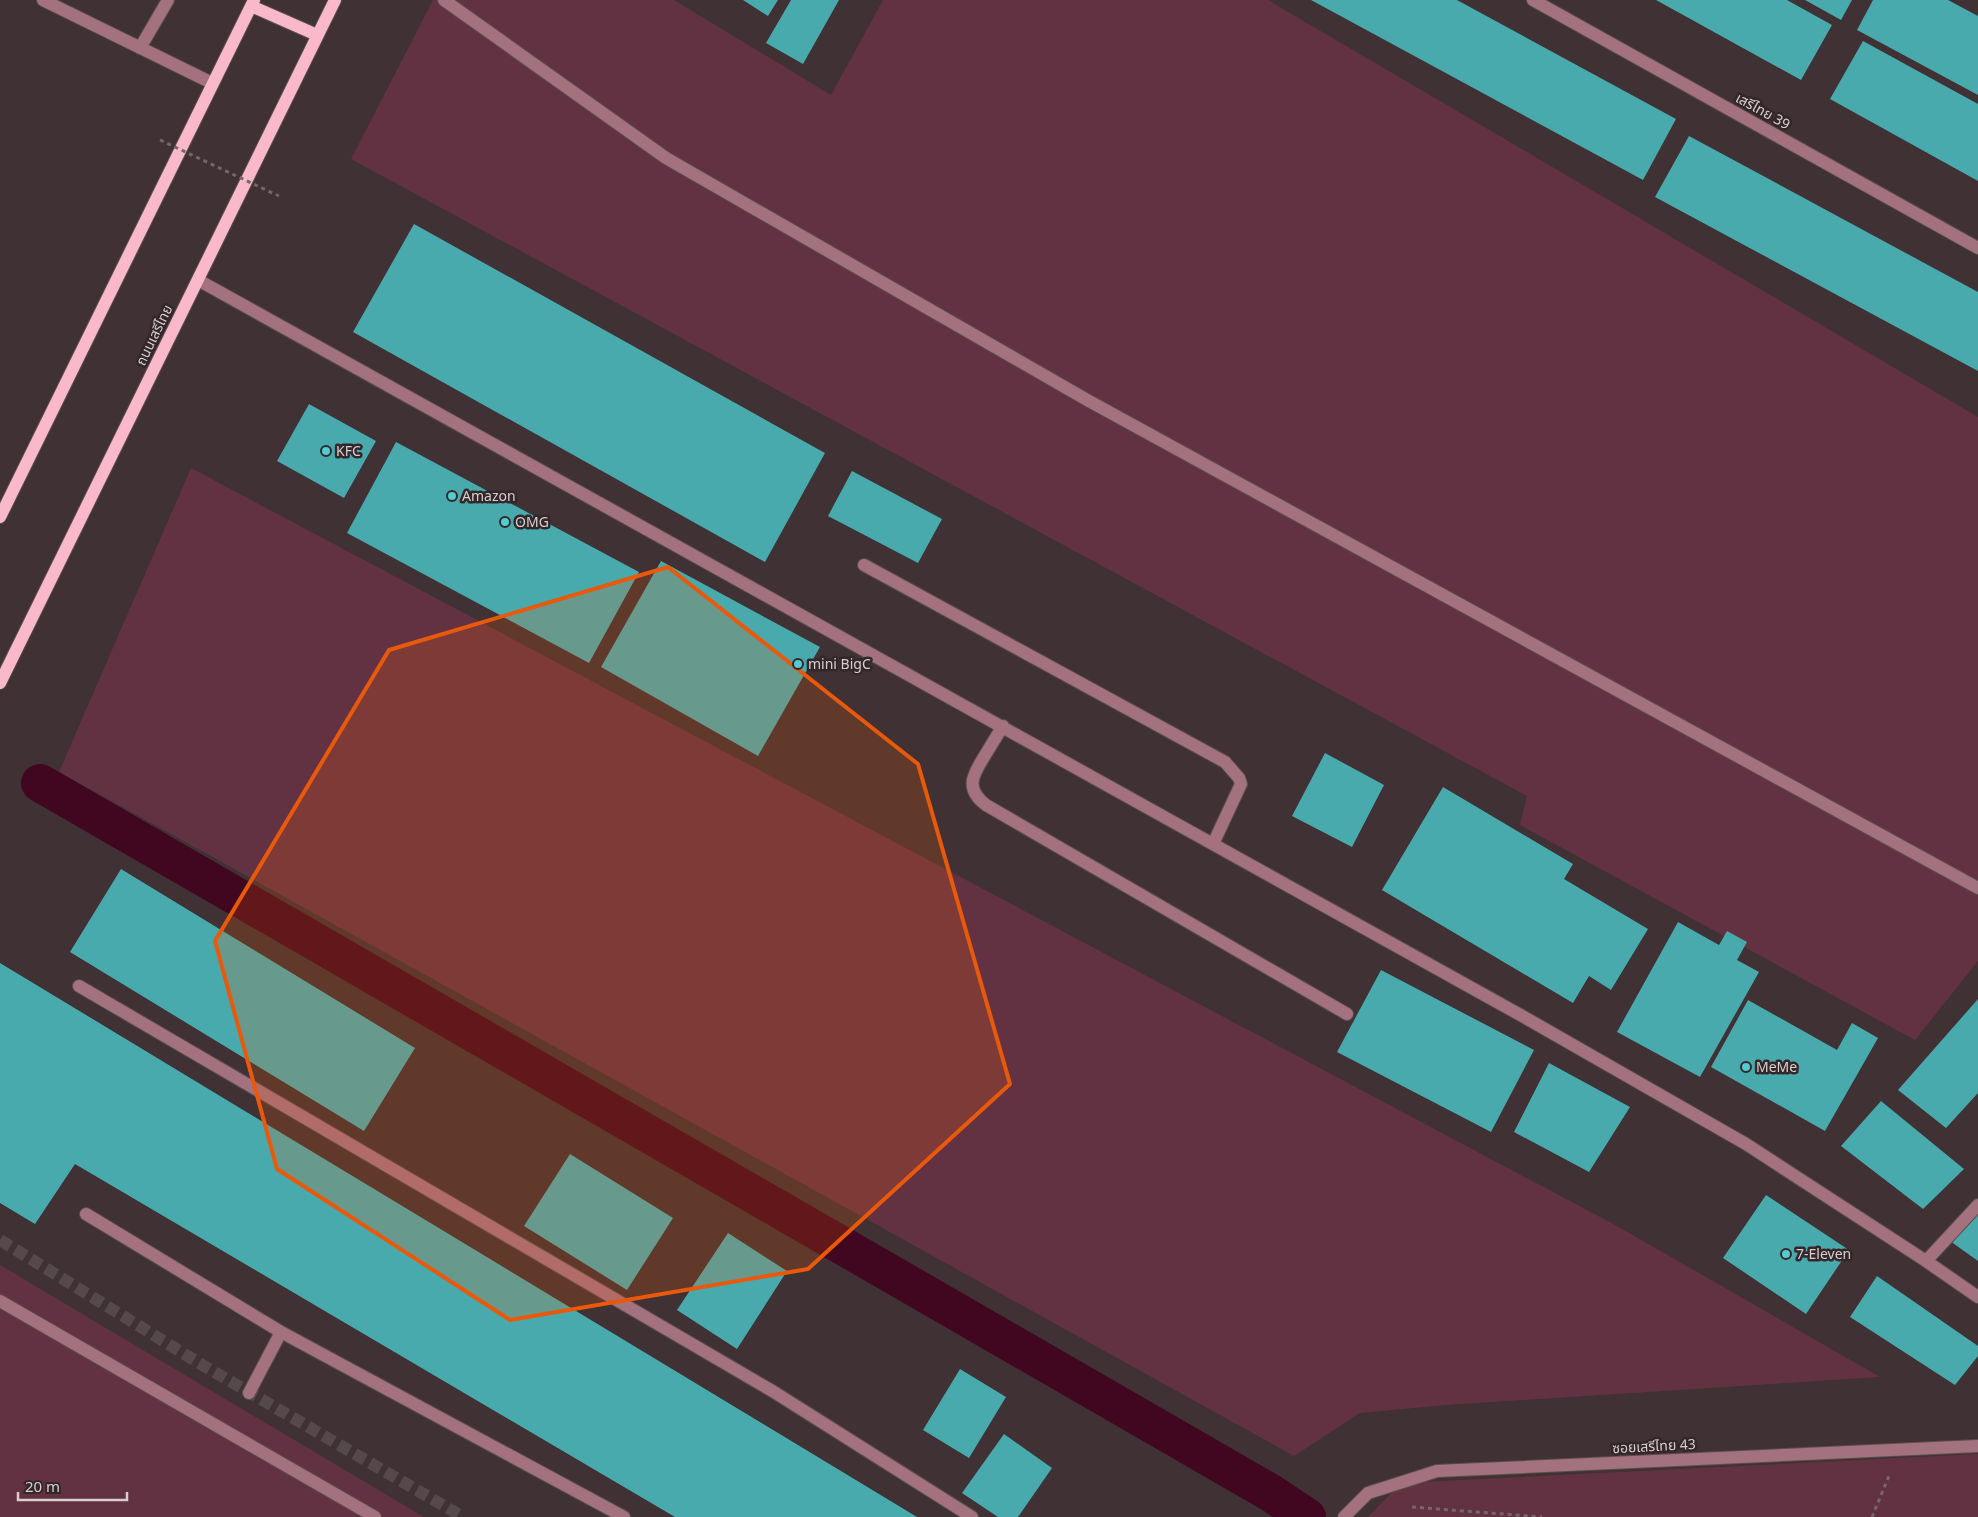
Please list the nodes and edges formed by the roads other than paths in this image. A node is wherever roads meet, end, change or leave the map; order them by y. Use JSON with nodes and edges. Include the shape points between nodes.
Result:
{"nodes":[{"id":1,"x":43,"y":0,"type":"edge"},
{"id":2,"x":168,"y":0,"type":"edge"},
{"id":3,"x":335,"y":0,"type":"edge"},
{"id":4,"x":444,"y":0,"type":"edge"},
{"id":5,"x":1533,"y":0,"type":"edge"},
{"id":6,"x":252,"y":3,"type":"edge"},
{"id":7,"x":317,"y":35,"type":"junction"},
{"id":8,"x":140,"y":48,"type":"junction"},
{"id":9,"x":212,"y":83,"type":"junction"},
{"id":10,"x":1978,"y":248,"type":"edge"},
{"id":11,"x":198,"y":280,"type":"junction"},
{"id":12,"x":2,"y":509,"type":"edge"},
{"id":13,"x":864,"y":565,"type":"dead end"},
{"id":14,"x":0,"y":683,"type":"edge"},
{"id":15,"x":1003,"y":726,"type":"junction"},
{"id":16,"x":1213,"y":844,"type":"junction"},
{"id":17,"x":1978,"y":888,"type":"edge"},
{"id":18,"x":78,"y":986,"type":"dead end"},
{"id":19,"x":1347,"y":1014,"type":"dead end"},
{"id":20,"x":1978,"y":1205,"type":"edge"},
{"id":21,"x":86,"y":1214,"type":"dead end"},
{"id":22,"x":1926,"y":1261,"type":"junction"},
{"id":23,"x":1978,"y":1297,"type":"edge"},
{"id":24,"x":0,"y":1301,"type":"edge"},
{"id":25,"x":282,"y":1332,"type":"junction"},
{"id":26,"x":249,"y":1393,"type":"dead end"},
{"id":27,"x":1978,"y":1446,"type":"edge"},
{"id":28,"x":375,"y":1517,"type":"edge"},
{"id":29,"x":624,"y":1517,"type":"edge"},
{"id":30,"x":972,"y":1517,"type":"edge"},
{"id":31,"x":1344,"y":1517,"type":"edge"}],
"edges":[{"from":1,"to":8,"type":"street"},
{"from":2,"to":8,"type":"street"},
{"from":3,"to":7,"type":"main road","name":"ถนนเสรีไทย"},
{"from":4,"to":17,"type":"street","via":[[675,163],[1090,401]]},
{"from":5,"to":10,"type":"street","name":"เสรีไทย 39"},
{"from":6,"to":7,"type":"main road"},
{"from":6,"to":9,"type":"main road"},
{"from":7,"to":11,"type":"main road","name":"ถนนเสรีไทย"},
{"from":8,"to":9,"type":"street"},
{"from":9,"to":12,"type":"main road"},
{"from":11,"to":14,"type":"main road","name":"ถนนเสรีไทย"},
{"from":11,"to":15,"type":"street"},
{"from":13,"to":16,"type":"street","via":[[1226,762],[1240,778],[1241,784]]},
{"from":15,"to":16,"type":"street"},
{"from":15,"to":19,"type":"street","via":[[973,774],[972,787],[978,799]]},
{"from":16,"to":22,"type":"street","via":[[1746,1144]]},
{"from":18,"to":30,"type":"street","via":[[774,1392]]},
{"from":20,"to":22,"type":"street"},
{"from":21,"to":25,"type":"street"},
{"from":22,"to":23,"type":"street"},
{"from":24,"to":28,"type":"street"},
{"from":25,"to":26,"type":"street"},
{"from":25,"to":29,"type":"street"},
{"from":27,"to":31,"type":"street","name":"ซอยเสรีไทย 43","via":[[1437,1471],[1368,1492]]}]}
